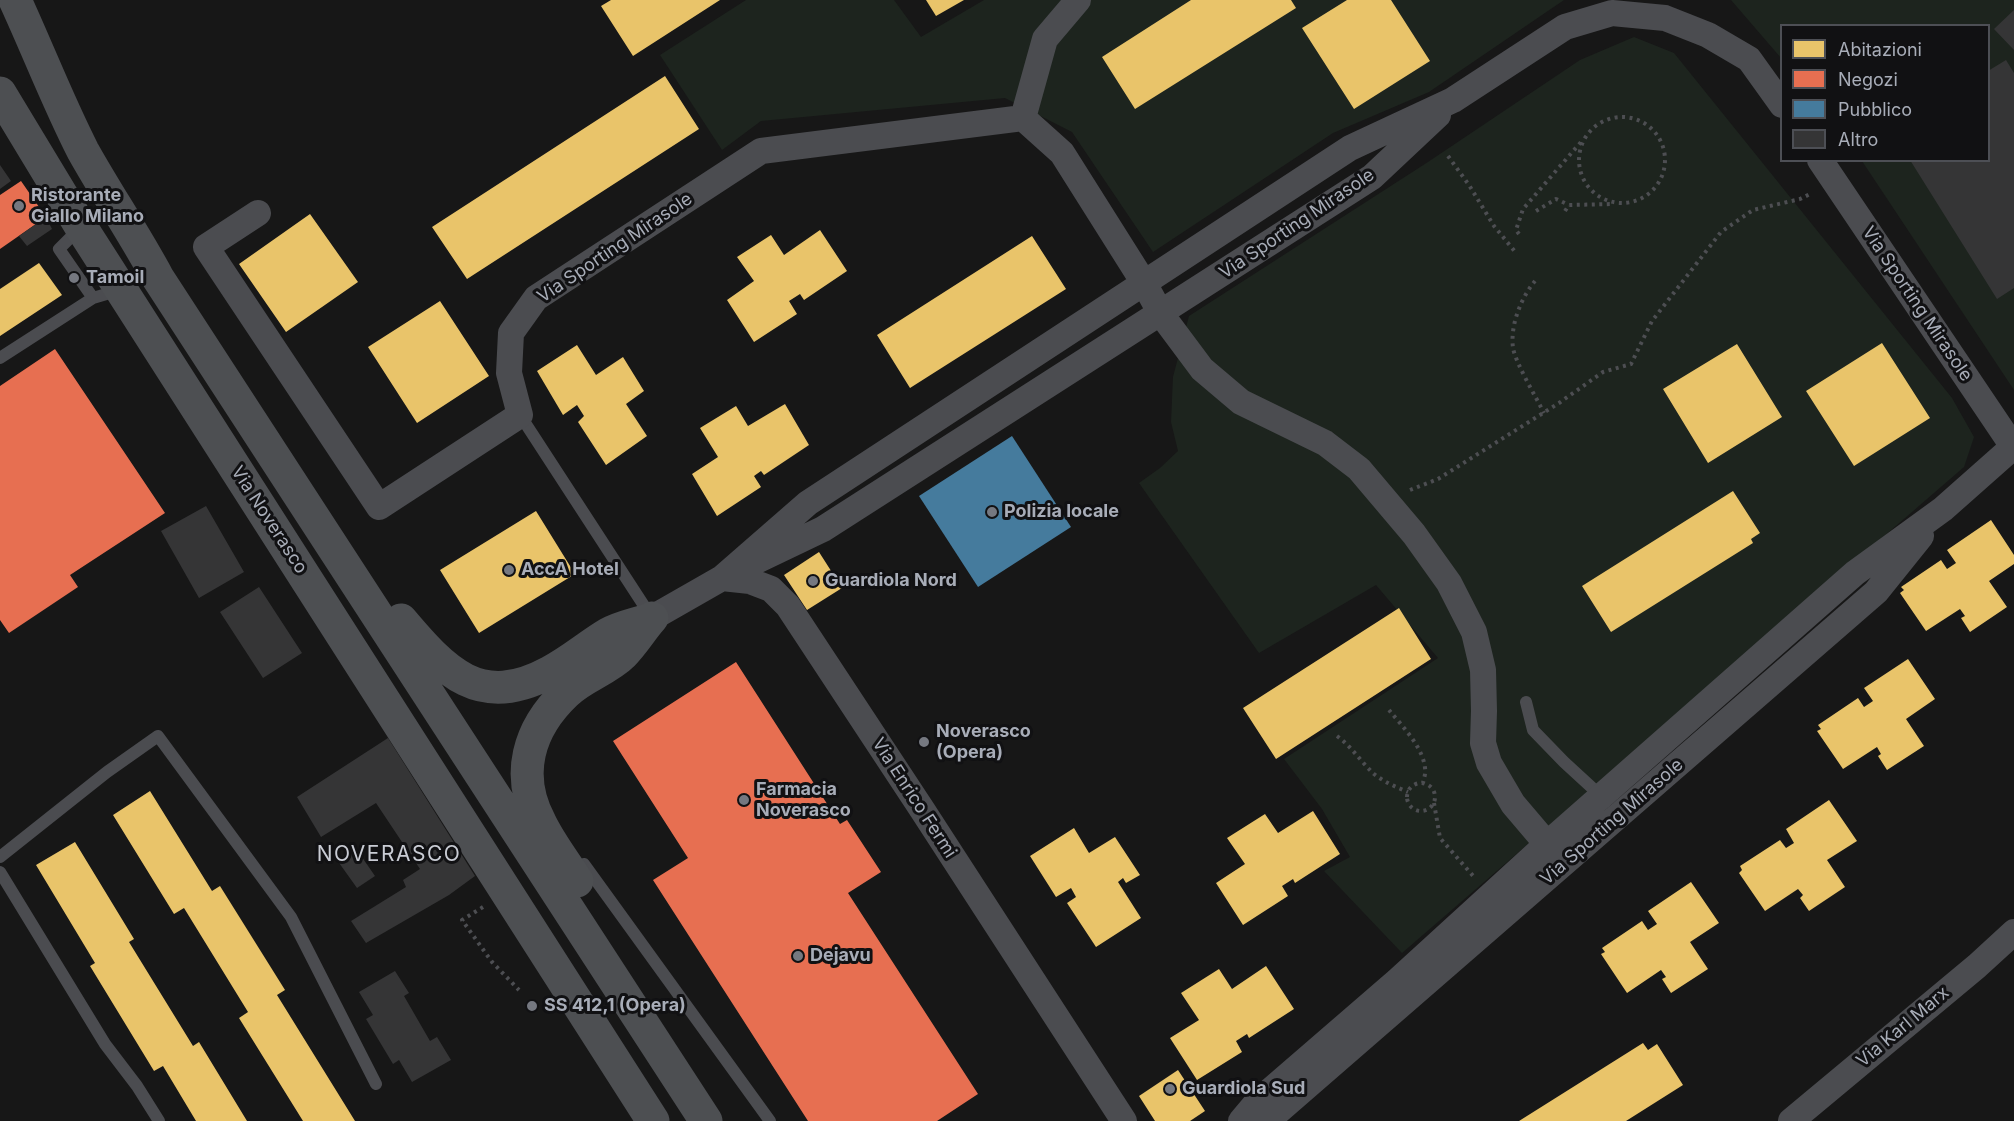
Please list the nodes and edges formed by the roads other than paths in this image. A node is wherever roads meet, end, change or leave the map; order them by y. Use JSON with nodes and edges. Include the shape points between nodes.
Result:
{"nodes":[{"id":1,"x":15,"y":0,"type":"edge"},
{"id":2,"x":1078,"y":0,"type":"edge"},
{"id":3,"x":1607,"y":7,"type":"edge"},
{"id":4,"x":0,"y":93,"type":"edge"},
{"id":5,"x":1453,"y":100,"type":"junction"},
{"id":6,"x":1780,"y":102,"type":"edge"},
{"id":7,"x":1023,"y":118,"type":"junction"},
{"id":8,"x":1821,"y":162,"type":"edge"},
{"id":9,"x":258,"y":213,"type":"dead end"},
{"id":10,"x":1144,"y":283,"type":"junction"},
{"id":11,"x":107,"y":293,"type":"junction"},
{"id":12,"x":1161,"y":314,"type":"junction"},
{"id":13,"x":0,"y":358,"type":"edge"},
{"id":14,"x":520,"y":415,"type":"junction"},
{"id":15,"x":2014,"y":447,"type":"edge"},
{"id":16,"x":1943,"y":509,"type":"junction"},
{"id":17,"x":315,"y":519,"type":"junction"},
{"id":18,"x":722,"y":578,"type":"junction"},
{"id":19,"x":652,"y":618,"type":"junction"},
{"id":20,"x":1526,"y":702,"type":"dead end"},
{"id":21,"x":1601,"y":796,"type":"junction"},
{"id":22,"x":1546,"y":844,"type":"junction"},
{"id":23,"x":574,"y":851,"type":"dead end"},
{"id":24,"x":0,"y":857,"type":"edge"},
{"id":25,"x":492,"y":869,"type":"junction"},
{"id":26,"x":0,"y":872,"type":"edge"},
{"id":27,"x":2014,"y":932,"type":"edge"},
{"id":28,"x":376,"y":1084,"type":"dead end"},
{"id":29,"x":706,"y":1120,"type":"edge"},
{"id":30,"x":159,"y":1121,"type":"edge"},
{"id":31,"x":631,"y":1121,"type":"edge"},
{"id":32,"x":653,"y":1121,"type":"edge"},
{"id":33,"x":770,"y":1121,"type":"edge"},
{"id":34,"x":1124,"y":1121,"type":"edge"},
{"id":35,"x":1241,"y":1121,"type":"edge"},
{"id":36,"x":1267,"y":1121,"type":"edge"},
{"id":37,"x":1791,"y":1121,"type":"edge"}],
"edges":[{"from":1,"to":17,"type":"main road","via":[[82,148],[116,210]]},
{"from":2,"to":7,"type":"street","via":[[1045,39]]},
{"from":3,"to":5,"type":"street","name":"Via Sporting Mirasole","via":[[1565,27]]},
{"from":3,"to":6,"type":"street","name":"Via Sporting Mirasole","via":[[1665,18],[1708,35],[1749,59]]},
{"from":4,"to":11,"type":"main road","name":"Via Noverasco","via":[[81,227]]},
{"from":5,"to":10,"type":"street","name":"Via Sporting Mirasole","via":[[1350,148]]},
{"from":5,"to":12,"type":"street","name":"Via Sporting Mirasole","via":[[1372,177]]},
{"from":7,"to":10,"type":"street","name":"Via Sporting Mirasole","via":[[1062,153]]},
{"from":7,"to":14,"type":"street","name":"Via Sporting Mirasole","via":[[761,151],[536,298],[511,333],[509,374]]},
{"from":8,"to":15,"type":"street","name":"Via Sporting Mirasole"},
{"from":9,"to":14,"type":"street","via":[[206,247],[379,507]]},
{"from":10,"to":12,"type":"street","name":"Via Sporting Mirasole"},
{"from":10,"to":18,"type":"street","name":"Via Sporting Mirasole","via":[[808,502]]},
{"from":11,"to":13,"type":"lane"},
{"from":11,"to":25,"type":"main road","name":"Via Noverasco"},
{"from":12,"to":18,"type":"street","name":"Via Sporting Mirasole","via":[[824,529]]},
{"from":12,"to":22,"type":"street","name":"Via Sporting Mirasole","via":[[1202,369],[1233,396],[1325,443],[1359,469],[1414,534],[1449,583],[1474,632],[1483,670],[1483,743],[1489,763],[1513,804]]},
{"from":14,"to":19,"type":"lane"},
{"from":15,"to":16,"type":"street","name":"Via Sporting Mirasole"},
{"from":16,"to":21,"type":"street","name":"Via Sporting Mirasole","via":[[1855,573]]},
{"from":16,"to":36,"type":"street","name":"Via Sporting Mirasole","via":[[1876,591]]},
{"from":17,"to":19,"type":"main road","via":[[427,651],[470,682],[495,689],[519,686],[551,672],[610,633]]},
{"from":17,"to":29,"type":"main road"},
{"from":18,"to":19,"type":"street"},
{"from":18,"to":34,"type":"street","name":"Via Enrico Fermi","via":[[750,581],[771,589],[788,606]]},
{"from":19,"to":29,"type":"main road","via":[[622,654],[567,692],[544,719],[531,745],[526,773],[540,823],[682,1043]]},
{"from":20,"to":21,"type":"lane","via":[[1533,730]]},
{"from":21,"to":22,"type":"street","name":"Via Sporting Mirasole"},
{"from":22,"to":35,"type":"street","name":"Via Sporting Mirasole","via":[[1257,1102]]},
{"from":23,"to":33,"type":"lane"},
{"from":24,"to":28,"type":"lane","via":[[158,735],[291,917]]},
{"from":25,"to":31,"type":"main road","via":[[536,973]]},
{"from":25,"to":32,"type":"main road"},
{"from":26,"to":30,"type":"lane","via":[[105,1044]]},
{"from":27,"to":37,"type":"street","name":"Via Karl Marx"}]}
